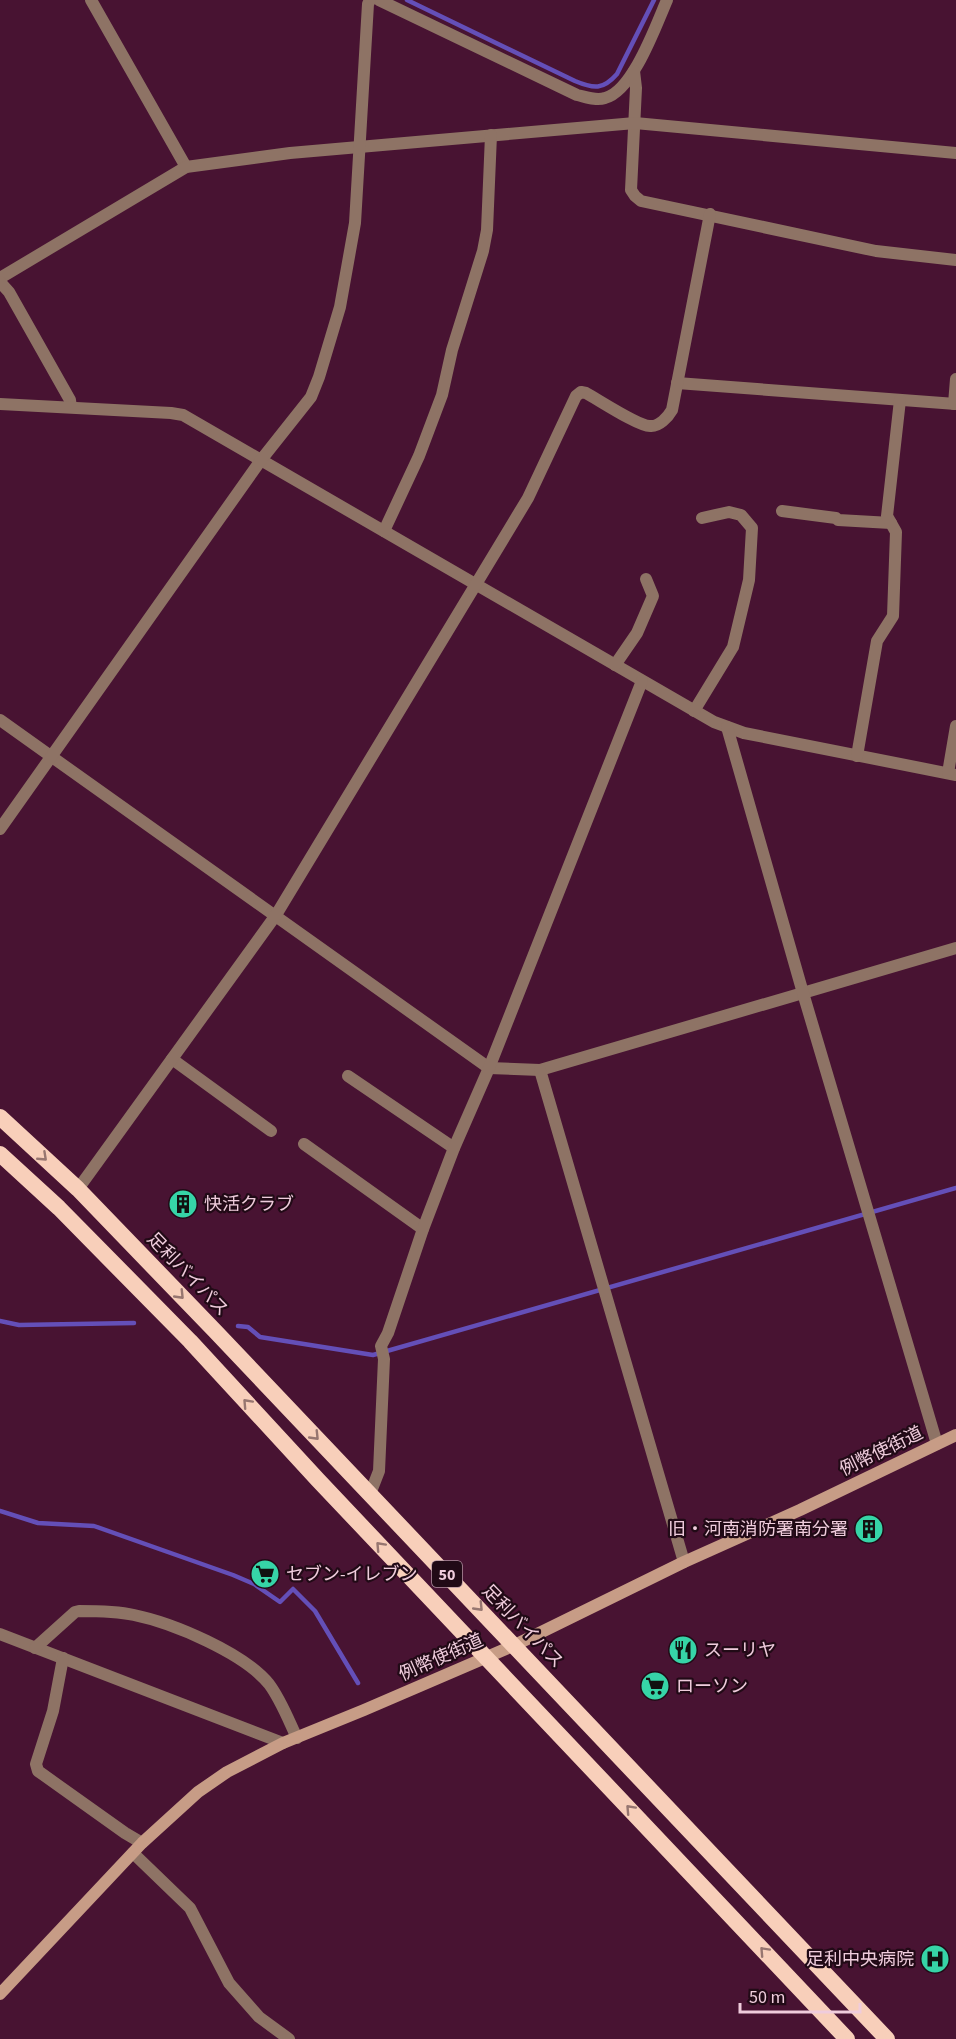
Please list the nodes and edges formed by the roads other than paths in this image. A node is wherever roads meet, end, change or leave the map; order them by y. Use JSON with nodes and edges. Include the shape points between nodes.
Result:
{"nodes":[{"id":1,"x":91,"y":0,"type":"edge"},
{"id":2,"x":370,"y":0,"type":"edge"},
{"id":3,"x":379,"y":0,"type":"edge"},
{"id":4,"x":667,"y":0,"type":"edge"},
{"id":5,"x":634,"y":71,"type":"junction"},
{"id":6,"x":635,"y":123,"type":"junction"},
{"id":7,"x":491,"y":135,"type":"junction"},
{"id":8,"x":360,"y":146,"type":"junction"},
{"id":9,"x":956,"y":153,"type":"edge"},
{"id":10,"x":186,"y":167,"type":"junction"},
{"id":11,"x":710,"y":214,"type":"junction"},
{"id":12,"x":956,"y":260,"type":"edge"},
{"id":13,"x":0,"y":280,"type":"edge"},
{"id":14,"x":956,"y":379,"type":"edge"},
{"id":15,"x":677,"y":383,"type":"junction"},
{"id":16,"x":900,"y":400,"type":"junction"},
{"id":17,"x":0,"y":404,"type":"edge"},
{"id":18,"x":955,"y":404,"type":"edge"},
{"id":19,"x":71,"y":407,"type":"junction"},
{"id":20,"x":261,"y":460,"type":"junction"},
{"id":21,"x":782,"y":511,"type":"dead end"},
{"id":22,"x":702,"y":518,"type":"dead end"},
{"id":23,"x":891,"y":523,"type":"junction"},
{"id":24,"x":384,"y":531,"type":"junction"},
{"id":25,"x":646,"y":579,"type":"dead end"},
{"id":26,"x":477,"y":585,"type":"junction"},
{"id":27,"x":615,"y":665,"type":"junction"},
{"id":28,"x":642,"y":681,"type":"junction"},
{"id":29,"x":694,"y":711,"type":"junction"},
{"id":30,"x":0,"y":720,"type":"edge"},
{"id":31,"x":956,"y":726,"type":"edge"},
{"id":32,"x":727,"y":727,"type":"junction"},
{"id":33,"x":52,"y":756,"type":"junction"},
{"id":34,"x":857,"y":756,"type":"junction"},
{"id":35,"x":952,"y":774,"type":"edge"},
{"id":36,"x":0,"y":829,"type":"edge"},
{"id":37,"x":276,"y":915,"type":"junction"},
{"id":38,"x":956,"y":948,"type":"edge"},
{"id":39,"x":803,"y":993,"type":"junction"},
{"id":40,"x":172,"y":1059,"type":"junction"},
{"id":41,"x":489,"y":1068,"type":"junction"},
{"id":42,"x":540,"y":1070,"type":"junction"},
{"id":43,"x":348,"y":1076,"type":"dead end"},
{"id":44,"x":0,"y":1117,"type":"edge"},
{"id":45,"x":272,"y":1131,"type":"dead end"},
{"id":46,"x":304,"y":1144,"type":"dead end"},
{"id":47,"x":454,"y":1148,"type":"junction"},
{"id":48,"x":0,"y":1154,"type":"edge"},
{"id":49,"x":78,"y":1189,"type":"junction"},
{"id":50,"x":423,"y":1229,"type":"junction"},
{"id":51,"x":956,"y":1435,"type":"edge"},
{"id":52,"x":937,"y":1444,"type":"junction"},
{"id":53,"x":370,"y":1494,"type":"junction"},
{"id":54,"x":684,"y":1562,"type":"junction"},
{"id":55,"x":0,"y":1634,"type":"edge"},
{"id":56,"x":515,"y":1645,"type":"junction"},
{"id":57,"x":35,"y":1648,"type":"junction"},
{"id":58,"x":486,"y":1657,"type":"junction"},
{"id":59,"x":63,"y":1658,"type":"junction"},
{"id":60,"x":297,"y":1738,"type":"junction"},
{"id":61,"x":283,"y":1743,"type":"junction"},
{"id":62,"x":142,"y":1843,"type":"junction"},
{"id":63,"x":133,"y":1853,"type":"junction"},
{"id":64,"x":0,"y":1994,"type":"edge"},
{"id":65,"x":289,"y":2039,"type":"edge"},
{"id":66,"x":848,"y":2039,"type":"edge"},
{"id":67,"x":886,"y":2039,"type":"edge"}],
"edges":[{"from":1,"to":10,"type":"street"},
{"from":2,"to":8,"type":"street"},
{"from":3,"to":5,"type":"street","via":[[587,98],[612,96]]},
{"from":4,"to":5,"type":"street"},
{"from":5,"to":6,"type":"street"},
{"from":6,"to":7,"type":"street"},
{"from":6,"to":9,"type":"street"},
{"from":6,"to":11,"type":"street","via":[[631,190],[634,196],[641,201]]},
{"from":7,"to":8,"type":"street"},
{"from":7,"to":24,"type":"street","via":[[483,251],[442,395]]},
{"from":8,"to":10,"type":"street"},
{"from":8,"to":20,"type":"street","via":[[355,223],[340,307],[320,377],[311,397]]},
{"from":10,"to":13,"type":"street"},
{"from":11,"to":12,"type":"street","via":[[876,250]]},
{"from":11,"to":15,"type":"street"},
{"from":13,"to":19,"type":"street","via":[[65,390]]},
{"from":14,"to":18,"type":"street"},
{"from":15,"to":16,"type":"street"},
{"from":15,"to":26,"type":"street","via":[[669,415],[652,426],[586,393],[576,396],[528,498]]},
{"from":16,"to":18,"type":"street"},
{"from":16,"to":23,"type":"street","via":[[887,516]]},
{"from":17,"to":19,"type":"street"},
{"from":19,"to":20,"type":"street","via":[[183,415]]},
{"from":20,"to":24,"type":"street"},
{"from":20,"to":33,"type":"street"},
{"from":21,"to":23,"type":"street"},
{"from":22,"to":29,"type":"street","via":[[729,512],[741,514],[752,528],[749,580],[733,647]]},
{"from":23,"to":34,"type":"street","via":[[896,532],[893,616],[878,640]]},
{"from":24,"to":26,"type":"street"},
{"from":25,"to":27,"type":"street","via":[[653,596],[637,633]]},
{"from":26,"to":27,"type":"street"},
{"from":26,"to":37,"type":"street"},
{"from":27,"to":28,"type":"street"},
{"from":28,"to":29,"type":"street"},
{"from":28,"to":41,"type":"street"},
{"from":29,"to":32,"type":"street"},
{"from":30,"to":33,"type":"street"},
{"from":31,"to":35,"type":"street"},
{"from":32,"to":34,"type":"street"},
{"from":32,"to":39,"type":"street"},
{"from":33,"to":36,"type":"street"},
{"from":33,"to":37,"type":"street"},
{"from":34,"to":35,"type":"street"},
{"from":37,"to":40,"type":"street"},
{"from":37,"to":41,"type":"street"},
{"from":38,"to":39,"type":"street"},
{"from":39,"to":42,"type":"street"},
{"from":39,"to":52,"type":"street"},
{"from":40,"to":45,"type":"street"},
{"from":40,"to":49,"type":"street"},
{"from":41,"to":42,"type":"street"},
{"from":41,"to":47,"type":"street"},
{"from":42,"to":54,"type":"street"},
{"from":43,"to":47,"type":"street"},
{"from":44,"to":49,"type":"highway","name":"足利バイパス","number":"50","one_way":true},
{"from":46,"to":50,"type":"street"},
{"from":47,"to":50,"type":"street"},
{"from":58,"to":48,"type":"highway","number":"50","one_way":true,"via":[[190,1341]]},
{"from":49,"to":53,"type":"highway","name":"足利バイパス","number":"50","one_way":true},
{"from":50,"to":53,"type":"street","via":[[381,1346],[384,1359],[379,1471]]},
{"from":51,"to":52,"type":"main road","name":"例幣使街道"},
{"from":52,"to":54,"type":"main road","name":"例幣使街道"},
{"from":53,"to":56,"type":"highway","name":"足利バイパス","number":"50","one_way":true},
{"from":54,"to":56,"type":"main road","name":"例幣使街道"},
{"from":55,"to":57,"type":"street"},
{"from":56,"to":58,"type":"main road","name":"例幣使街道"},
{"from":56,"to":67,"type":"highway","name":"足利バイパス","number":"50"},
{"from":57,"to":59,"type":"street"},
{"from":57,"to":60,"type":"street","via":[[79,1611],[134,1615],[170,1626],[216,1646],[259,1673],[279,1698]]},
{"from":58,"to":60,"type":"main road","name":"例幣使街道"},
{"from":66,"to":58,"type":"highway","number":"50","one_way":true},
{"from":59,"to":61,"type":"street"},
{"from":59,"to":62,"type":"street","via":[[53,1711],[36,1764],[38,1771]]},
{"from":60,"to":61,"type":"main road","name":"例幣使街道"},
{"from":61,"to":62,"type":"main road","name":"例幣使街道","via":[[198,1792]]},
{"from":62,"to":63,"type":"main road","name":"例幣使街道"},
{"from":63,"to":64,"type":"main road","name":"例幣使街道"},
{"from":63,"to":65,"type":"street","via":[[190,1908],[229,1983],[259,2017]]}]}
